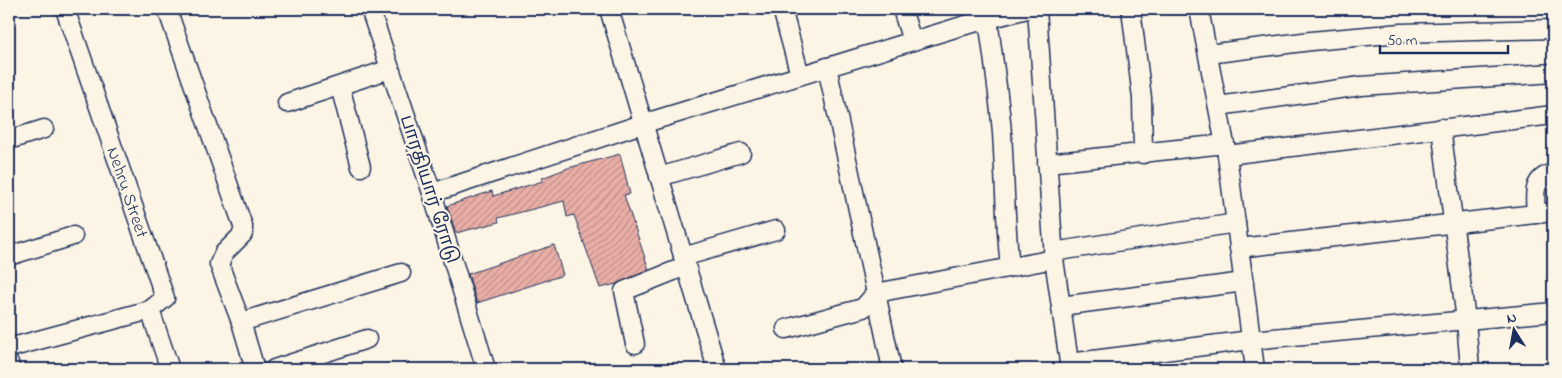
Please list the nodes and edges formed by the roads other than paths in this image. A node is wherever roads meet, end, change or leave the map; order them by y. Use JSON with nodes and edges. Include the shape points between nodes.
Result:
{"nodes":[{"id":1,"x":65,"y":9,"type":"edge"},
{"id":2,"x":167,"y":9,"type":"edge"},
{"id":3,"x":370,"y":9,"type":"edge"},
{"id":4,"x":609,"y":9,"type":"edge"},
{"id":5,"x":782,"y":9,"type":"edge"},
{"id":6,"x":902,"y":9,"type":"edge"},
{"id":7,"x":1027,"y":9,"type":"edge"},
{"id":8,"x":1037,"y":9,"type":"edge"},
{"id":9,"x":1130,"y":9,"type":"edge"},
{"id":10,"x":1198,"y":9,"type":"edge"},
{"id":11,"x":988,"y":19,"type":"junction"},
{"id":12,"x":1553,"y":29,"type":"edge"},
{"id":13,"x":912,"y":41,"type":"junction"},
{"id":14,"x":1208,"y":54,"type":"junction"},
{"id":15,"x":827,"y":67,"type":"junction"},
{"id":16,"x":390,"y":70,"type":"junction"},
{"id":17,"x":1553,"y":73,"type":"edge"},
{"id":18,"x":800,"y":75,"type":"junction"},
{"id":19,"x":340,"y":86,"type":"junction"},
{"id":20,"x":287,"y":103,"type":"dead end"},
{"id":21,"x":1218,"y":106,"type":"junction"},
{"id":22,"x":1553,"y":115,"type":"edge"},
{"id":23,"x":642,"y":124,"type":"junction"},
{"id":24,"x":44,"y":128,"type":"dead end"},
{"id":25,"x":1441,"y":128,"type":"junction"},
{"id":26,"x":9,"y":140,"type":"edge"},
{"id":27,"x":1226,"y":150,"type":"junction"},
{"id":28,"x":740,"y":153,"type":"dead end"},
{"id":29,"x":1143,"y":154,"type":"junction"},
{"id":30,"x":1047,"y":163,"type":"junction"},
{"id":31,"x":361,"y":167,"type":"dead end"},
{"id":32,"x":1553,"y":173,"type":"edge"},
{"id":33,"x":659,"y":177,"type":"junction"},
{"id":34,"x":432,"y":193,"type":"junction"},
{"id":35,"x":1545,"y":213,"type":"edge"},
{"id":36,"x":1236,"y":223,"type":"junction"},
{"id":37,"x":1453,"y":224,"type":"junction"},
{"id":38,"x":776,"y":230,"type":"dead end"},
{"id":39,"x":73,"y":236,"type":"dead end"},
{"id":40,"x":1240,"y":248,"type":"junction"},
{"id":41,"x":9,"y":256,"type":"edge"},
{"id":42,"x":1053,"y":256,"type":"junction"},
{"id":43,"x":684,"y":262,"type":"junction"},
{"id":44,"x":1010,"y":267,"type":"junction"},
{"id":45,"x":400,"y":273,"type":"dead end"},
{"id":46,"x":1244,"y":282,"type":"junction"},
{"id":47,"x":876,"y":293,"type":"junction"},
{"id":48,"x":1061,"y":306,"type":"junction"},
{"id":49,"x":150,"y":310,"type":"junction"},
{"id":50,"x":1553,"y":312,"type":"edge"},
{"id":51,"x":1466,"y":320,"type":"junction"},
{"id":52,"x":241,"y":322,"type":"junction"},
{"id":53,"x":786,"y":329,"type":"dead end"},
{"id":54,"x":367,"y":340,"type":"dead end"},
{"id":55,"x":1251,"y":340,"type":"junction"},
{"id":56,"x":635,"y":344,"type":"dead end"},
{"id":57,"x":9,"y":348,"type":"edge"},
{"id":58,"x":9,"y":363,"type":"edge"},
{"id":59,"x":1070,"y":366,"type":"edge"},
{"id":60,"x":11,"y":369,"type":"edge"},
{"id":61,"x":170,"y":369,"type":"edge"},
{"id":62,"x":255,"y":369,"type":"edge"},
{"id":63,"x":274,"y":369,"type":"edge"},
{"id":64,"x":486,"y":369,"type":"edge"},
{"id":65,"x":717,"y":369,"type":"edge"},
{"id":66,"x":892,"y":369,"type":"edge"},
{"id":67,"x":1255,"y":369,"type":"edge"},
{"id":68,"x":1470,"y":369,"type":"edge"}],
"edges":[{"from":1,"to":49,"type":"street","name":"Nehru Street","via":[[165,298]]},
{"from":2,"to":52,"type":"street","via":[[243,226],[243,234],[224,253],[220,264]]},
{"from":3,"to":16,"type":"street","name":"பாரதியார் ரோடு"},
{"from":4,"to":23,"type":"street"},
{"from":5,"to":18,"type":"street"},
{"from":6,"to":13,"type":"street"},
{"from":7,"to":11,"type":"street"},
{"from":8,"to":30,"type":"street"},
{"from":9,"to":29,"type":"street","via":[[1142,98]]},
{"from":10,"to":14,"type":"street"},
{"from":11,"to":13,"type":"street"},
{"from":11,"to":44,"type":"street","via":[[998,90]]},
{"from":12,"to":14,"type":"street","via":[[1400,34]]},
{"from":13,"to":15,"type":"street"},
{"from":14,"to":21,"type":"street"},
{"from":15,"to":18,"type":"street"},
{"from":15,"to":47,"type":"street"},
{"from":16,"to":19,"type":"street"},
{"from":16,"to":34,"type":"street","name":"பாரதியார் ரோடு"},
{"from":17,"to":21,"type":"street","via":[[1361,86]]},
{"from":18,"to":23,"type":"street"},
{"from":19,"to":20,"type":"street"},
{"from":19,"to":31,"type":"street"},
{"from":21,"to":27,"type":"street"},
{"from":22,"to":25,"type":"street"},
{"from":23,"to":33,"type":"street"},
{"from":23,"to":34,"type":"street"},
{"from":24,"to":26,"type":"street"},
{"from":25,"to":27,"type":"street"},
{"from":25,"to":37,"type":"street"},
{"from":27,"to":29,"type":"street"},
{"from":27,"to":36,"type":"street"},
{"from":28,"to":33,"type":"street"},
{"from":29,"to":30,"type":"street"},
{"from":30,"to":42,"type":"street"},
{"from":32,"to":35,"type":"street","via":[[1538,182],[1535,192]]},
{"from":33,"to":43,"type":"street"},
{"from":34,"to":64,"type":"street","name":"பாரதியார் ரோடு"},
{"from":35,"to":37,"type":"street"},
{"from":36,"to":40,"type":"street"},
{"from":36,"to":42,"type":"street"},
{"from":37,"to":40,"type":"street"},
{"from":37,"to":51,"type":"street"},
{"from":38,"to":43,"type":"street"},
{"from":39,"to":41,"type":"street"},
{"from":40,"to":46,"type":"street"},
{"from":42,"to":44,"type":"street"},
{"from":42,"to":48,"type":"street"},
{"from":43,"to":56,"type":"street","via":[[624,291]]},
{"from":43,"to":65,"type":"street"},
{"from":44,"to":47,"type":"street"},
{"from":45,"to":52,"type":"street"},
{"from":46,"to":48,"type":"street"},
{"from":46,"to":55,"type":"street"},
{"from":47,"to":53,"type":"street","via":[[863,308]]},
{"from":47,"to":66,"type":"street"},
{"from":48,"to":59,"type":"street"},
{"from":49,"to":57,"type":"street"},
{"from":49,"to":61,"type":"street"},
{"from":50,"to":51,"type":"street"},
{"from":51,"to":55,"type":"street"},
{"from":51,"to":68,"type":"street"},
{"from":52,"to":62,"type":"street"},
{"from":54,"to":63,"type":"street"},
{"from":55,"to":59,"type":"street"},
{"from":55,"to":67,"type":"street"},
{"from":58,"to":60,"type":"street"}]}
